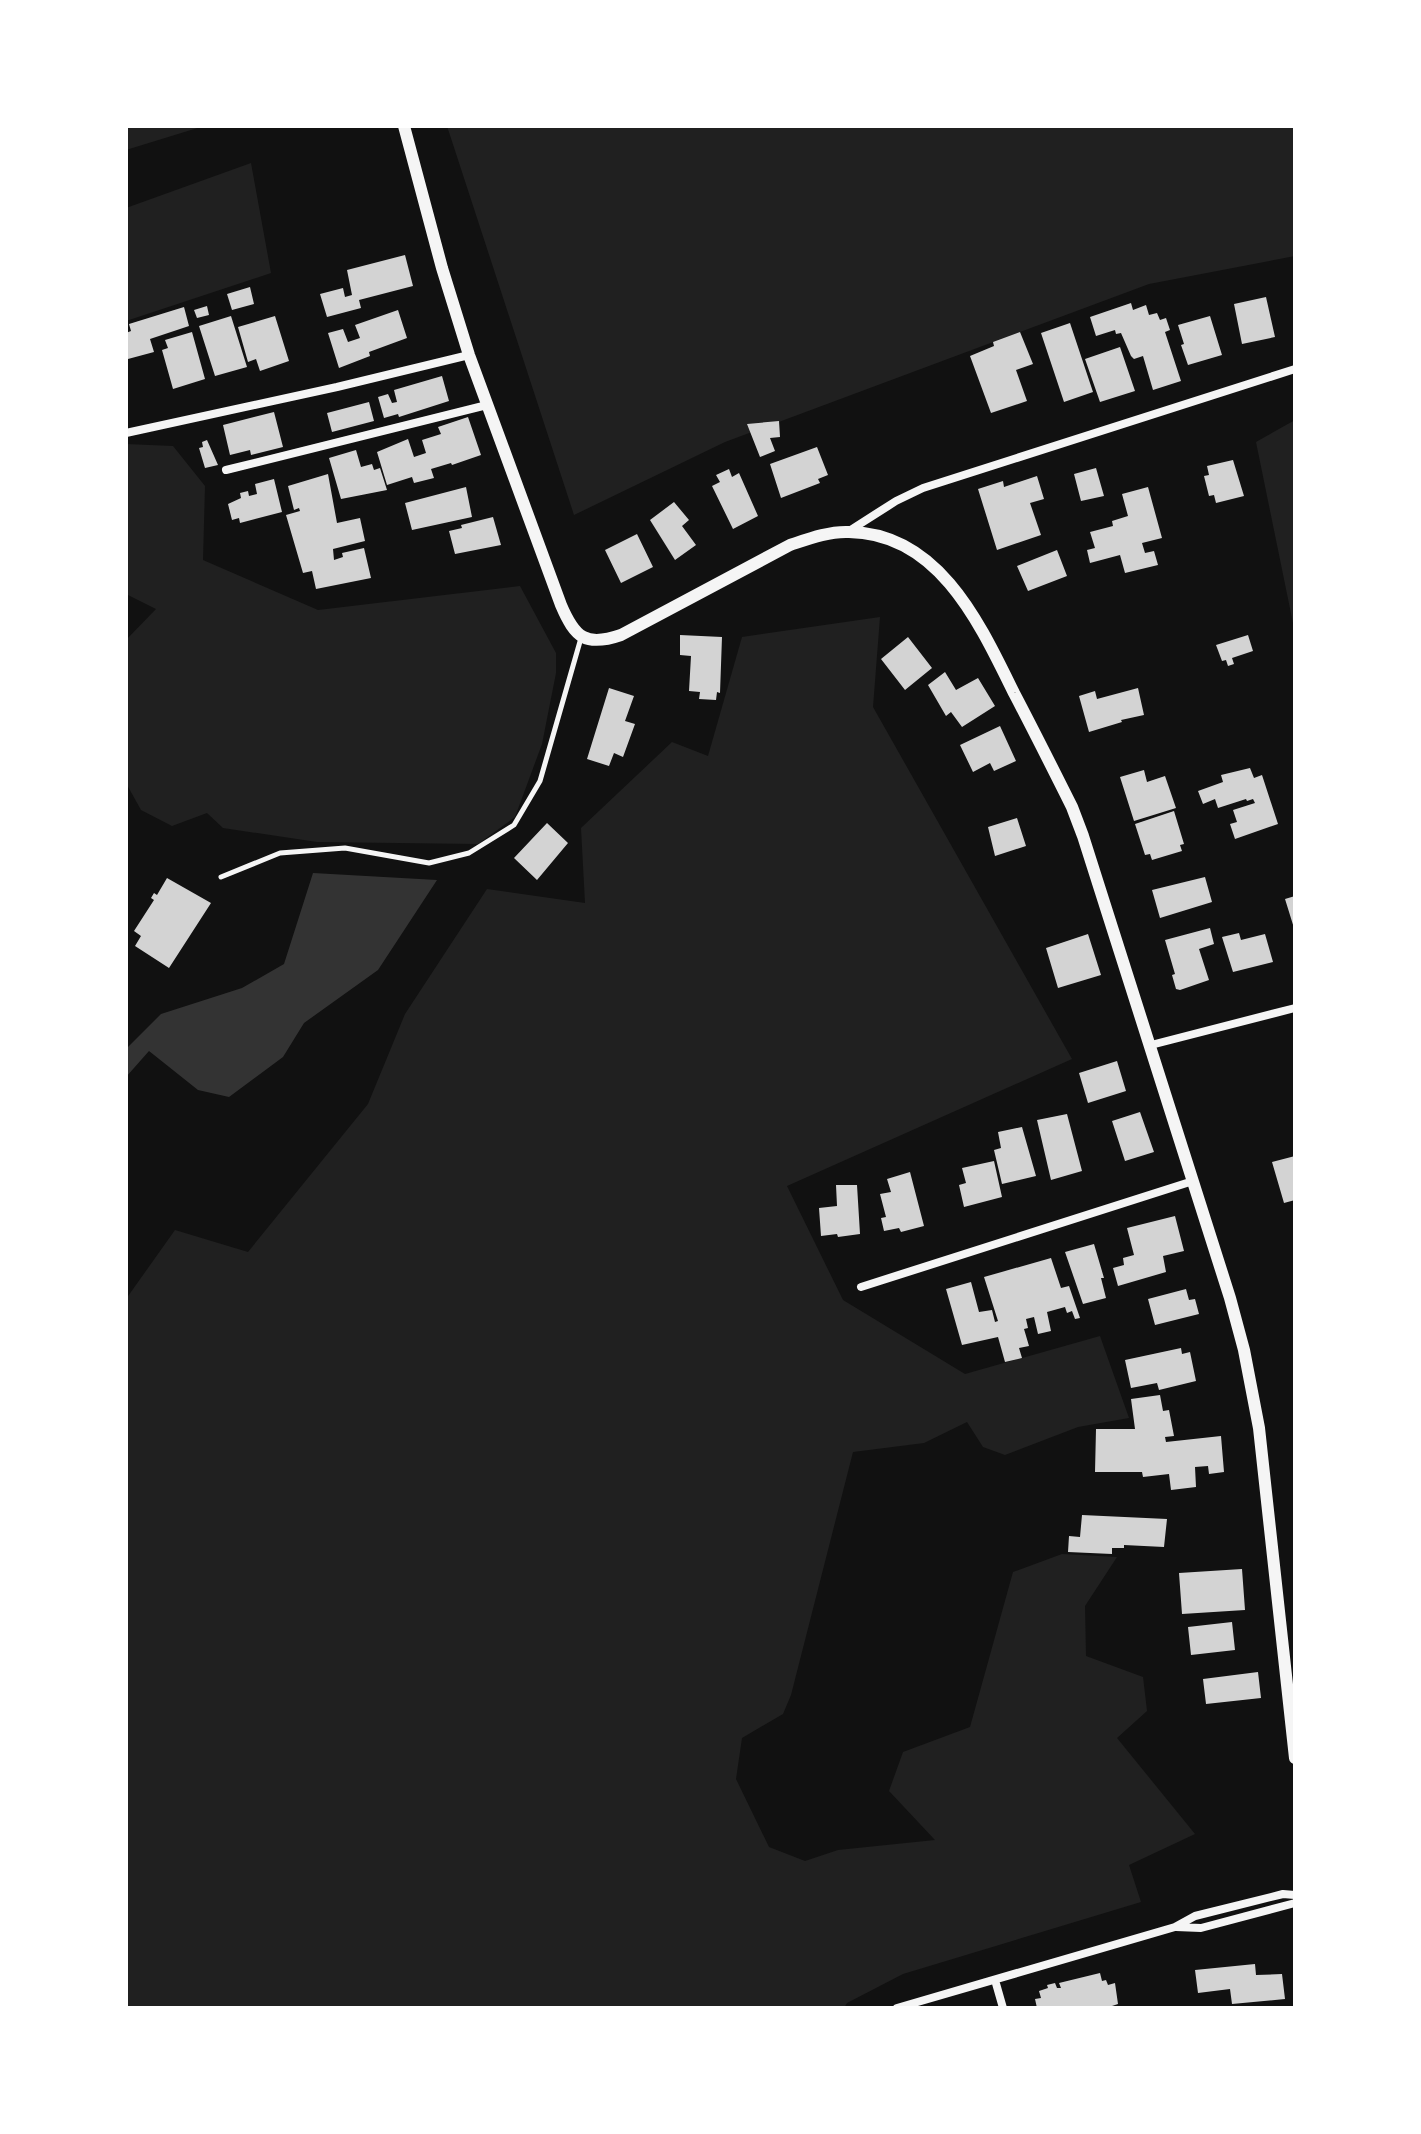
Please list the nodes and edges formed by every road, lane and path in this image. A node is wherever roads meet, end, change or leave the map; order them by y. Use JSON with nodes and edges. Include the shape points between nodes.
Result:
{"nodes":[{"id":1,"x":404,"y":126,"type":"edge"},
{"id":2,"x":469,"y":355,"type":"junction"},
{"id":3,"x":1295,"y":369,"type":"edge"},
{"id":4,"x":487,"y":405,"type":"junction"},
{"id":5,"x":126,"y":433,"type":"edge"},
{"id":6,"x":226,"y":470,"type":"dead end"},
{"id":7,"x":848,"y":531,"type":"junction"},
{"id":8,"x":582,"y":637,"type":"junction"},
{"id":9,"x":221,"y":877,"type":"dead end"},
{"id":10,"x":1295,"y":1008,"type":"edge"},
{"id":11,"x":1151,"y":1045,"type":"junction"},
{"id":12,"x":1193,"y":1181,"type":"junction"},
{"id":13,"x":861,"y":1287,"type":"dead end"},
{"id":14,"x":1295,"y":1758,"type":"edge"},
{"id":15,"x":1295,"y":1895,"type":"edge"},
{"id":16,"x":1295,"y":1903,"type":"edge"},
{"id":17,"x":1175,"y":1927,"type":"junction"},
{"id":18,"x":995,"y":1980,"type":"junction"},
{"id":19,"x":897,"y":2008,"type":"edge"},
{"id":20,"x":1003,"y":2008,"type":"edge"}],
"edges":[{"from":1,"to":2,"type":"street"},
{"from":2,"to":4,"type":"street"},
{"from":2,"to":5,"type":"street"},
{"from":3,"to":7,"type":"street","via":[[923,488]]},
{"from":4,"to":6,"type":"street"},
{"from":4,"to":8,"type":"street","via":[[561,605]]},
{"from":7,"to":8,"type":"street","via":[[790,545],[621,635],[601,642]]},
{"from":7,"to":11,"type":"street","via":[[883,537],[915,552],[965,600],[1072,807]]},
{"from":8,"to":9,"type":"lane","via":[[540,781],[514,825],[469,853],[429,863],[345,848],[280,853]]},
{"from":10,"to":11,"type":"street"},
{"from":11,"to":12,"type":"street"},
{"from":12,"to":13,"type":"street"},
{"from":12,"to":14,"type":"street","via":[[1253,1389]]},
{"from":15,"to":17,"type":"street","via":[[1195,1916]]},
{"from":16,"to":17,"type":"street","via":[[1201,1928]]},
{"from":17,"to":18,"type":"street"},
{"from":18,"to":19,"type":"street"},
{"from":18,"to":20,"type":"street"}]}
